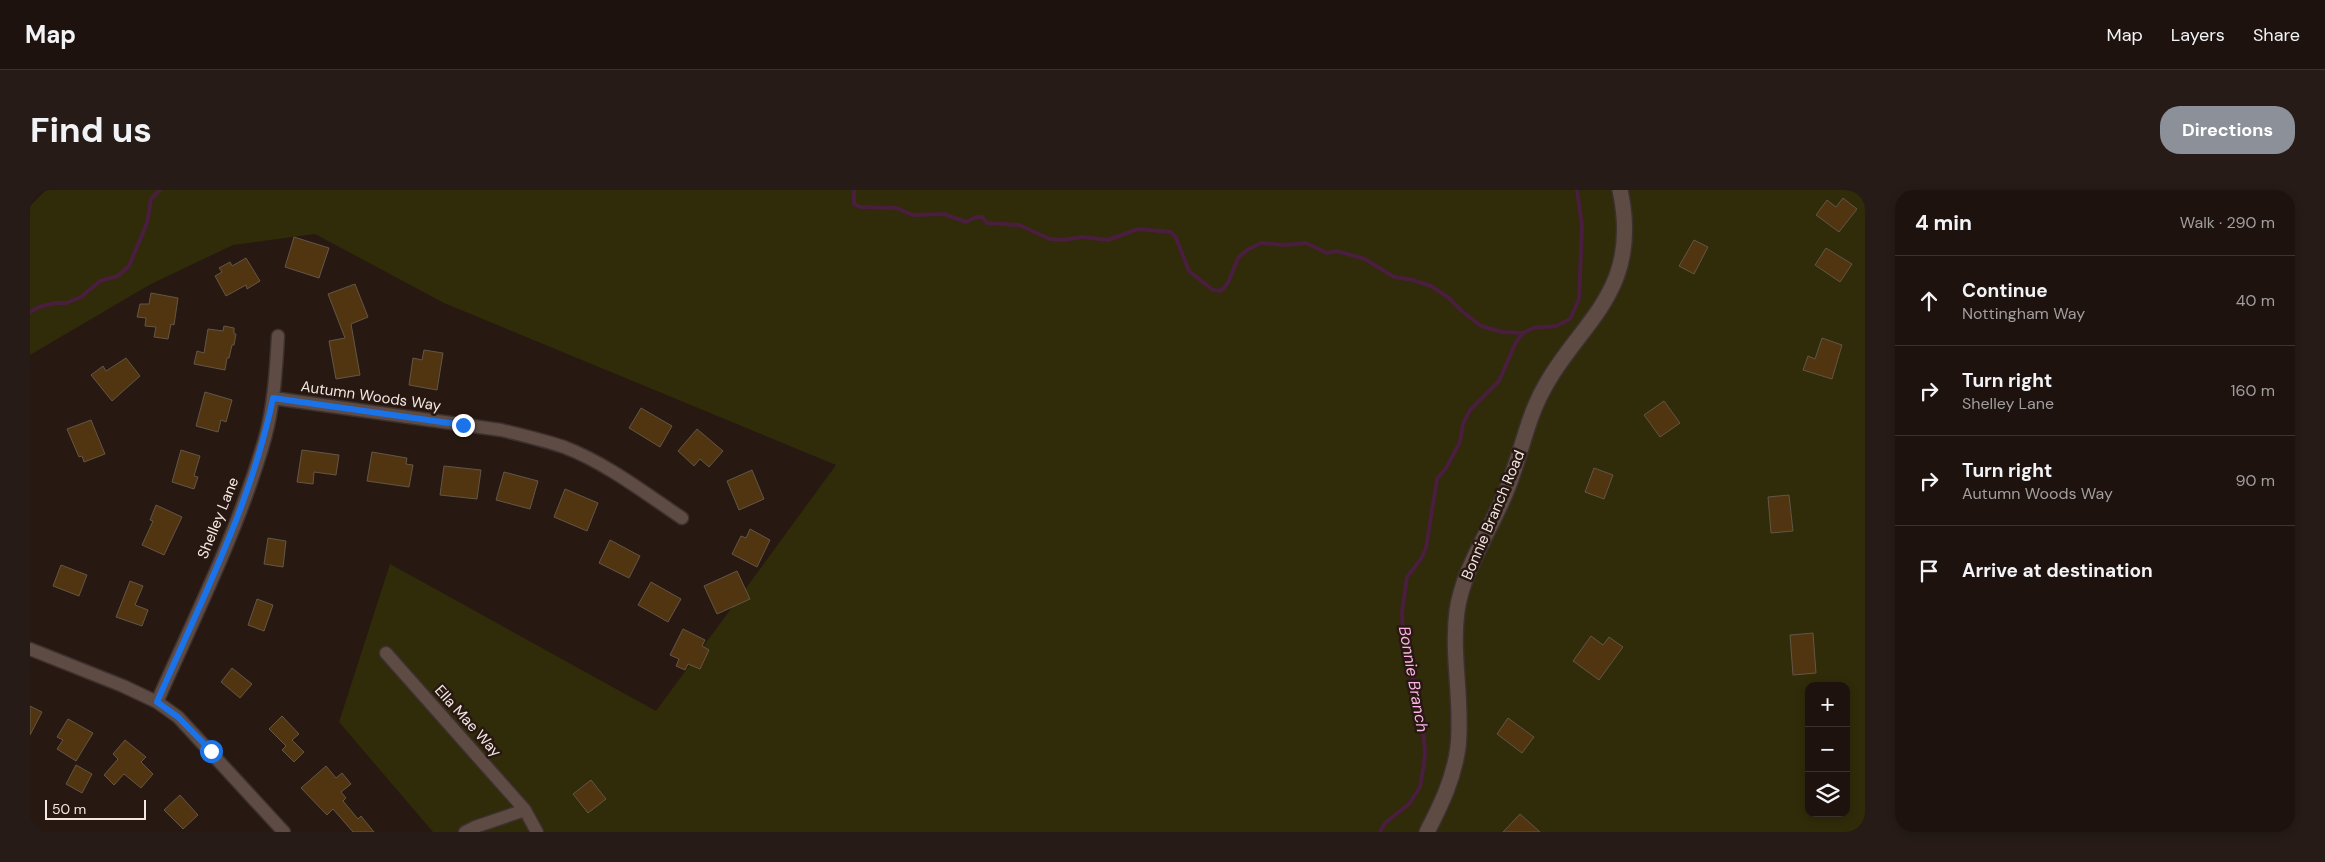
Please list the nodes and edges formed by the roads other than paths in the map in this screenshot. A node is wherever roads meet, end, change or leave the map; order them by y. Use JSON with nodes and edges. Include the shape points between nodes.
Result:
{"nodes":[{"id":1,"x":1620,"y":190,"type":"edge"},
{"id":2,"x":278,"y":336,"type":"dead end"},
{"id":3,"x":273,"y":398,"type":"junction"},
{"id":4,"x":682,"y":518,"type":"dead end"},
{"id":5,"x":30,"y":649,"type":"edge"},
{"id":6,"x":386,"y":653,"type":"dead end"},
{"id":7,"x":157,"y":702,"type":"junction"},
{"id":8,"x":525,"y":810,"type":"junction"},
{"id":9,"x":284,"y":832,"type":"edge"},
{"id":10,"x":466,"y":832,"type":"edge"},
{"id":11,"x":538,"y":832,"type":"edge"},
{"id":12,"x":1427,"y":832,"type":"edge"}],
"edges":[{"from":1,"to":12,"type":"street","name":"Bonnie Branch Road","via":[[1625,231],[1616,279],[1599,312],[1542,392],[1506,492],[1461,592],[1455,638],[1458,747],[1449,783]]},
{"from":2,"to":3,"type":"street","name":"Shelley Lane"},
{"from":3,"to":4,"type":"street","name":"Autumn Woods Way","via":[[501,430],[536,438],[593,462]]},
{"from":3,"to":7,"type":"street","name":"Shelley Lane","via":[[265,437],[230,536]]},
{"from":5,"to":7,"type":"street"},
{"from":6,"to":8,"type":"street","name":"Ella Mae Way"},
{"from":7,"to":9,"type":"street","via":[[185,724]]},
{"from":8,"to":10,"type":"street"},
{"from":8,"to":11,"type":"street","name":"Ella Mae Way"}]}
